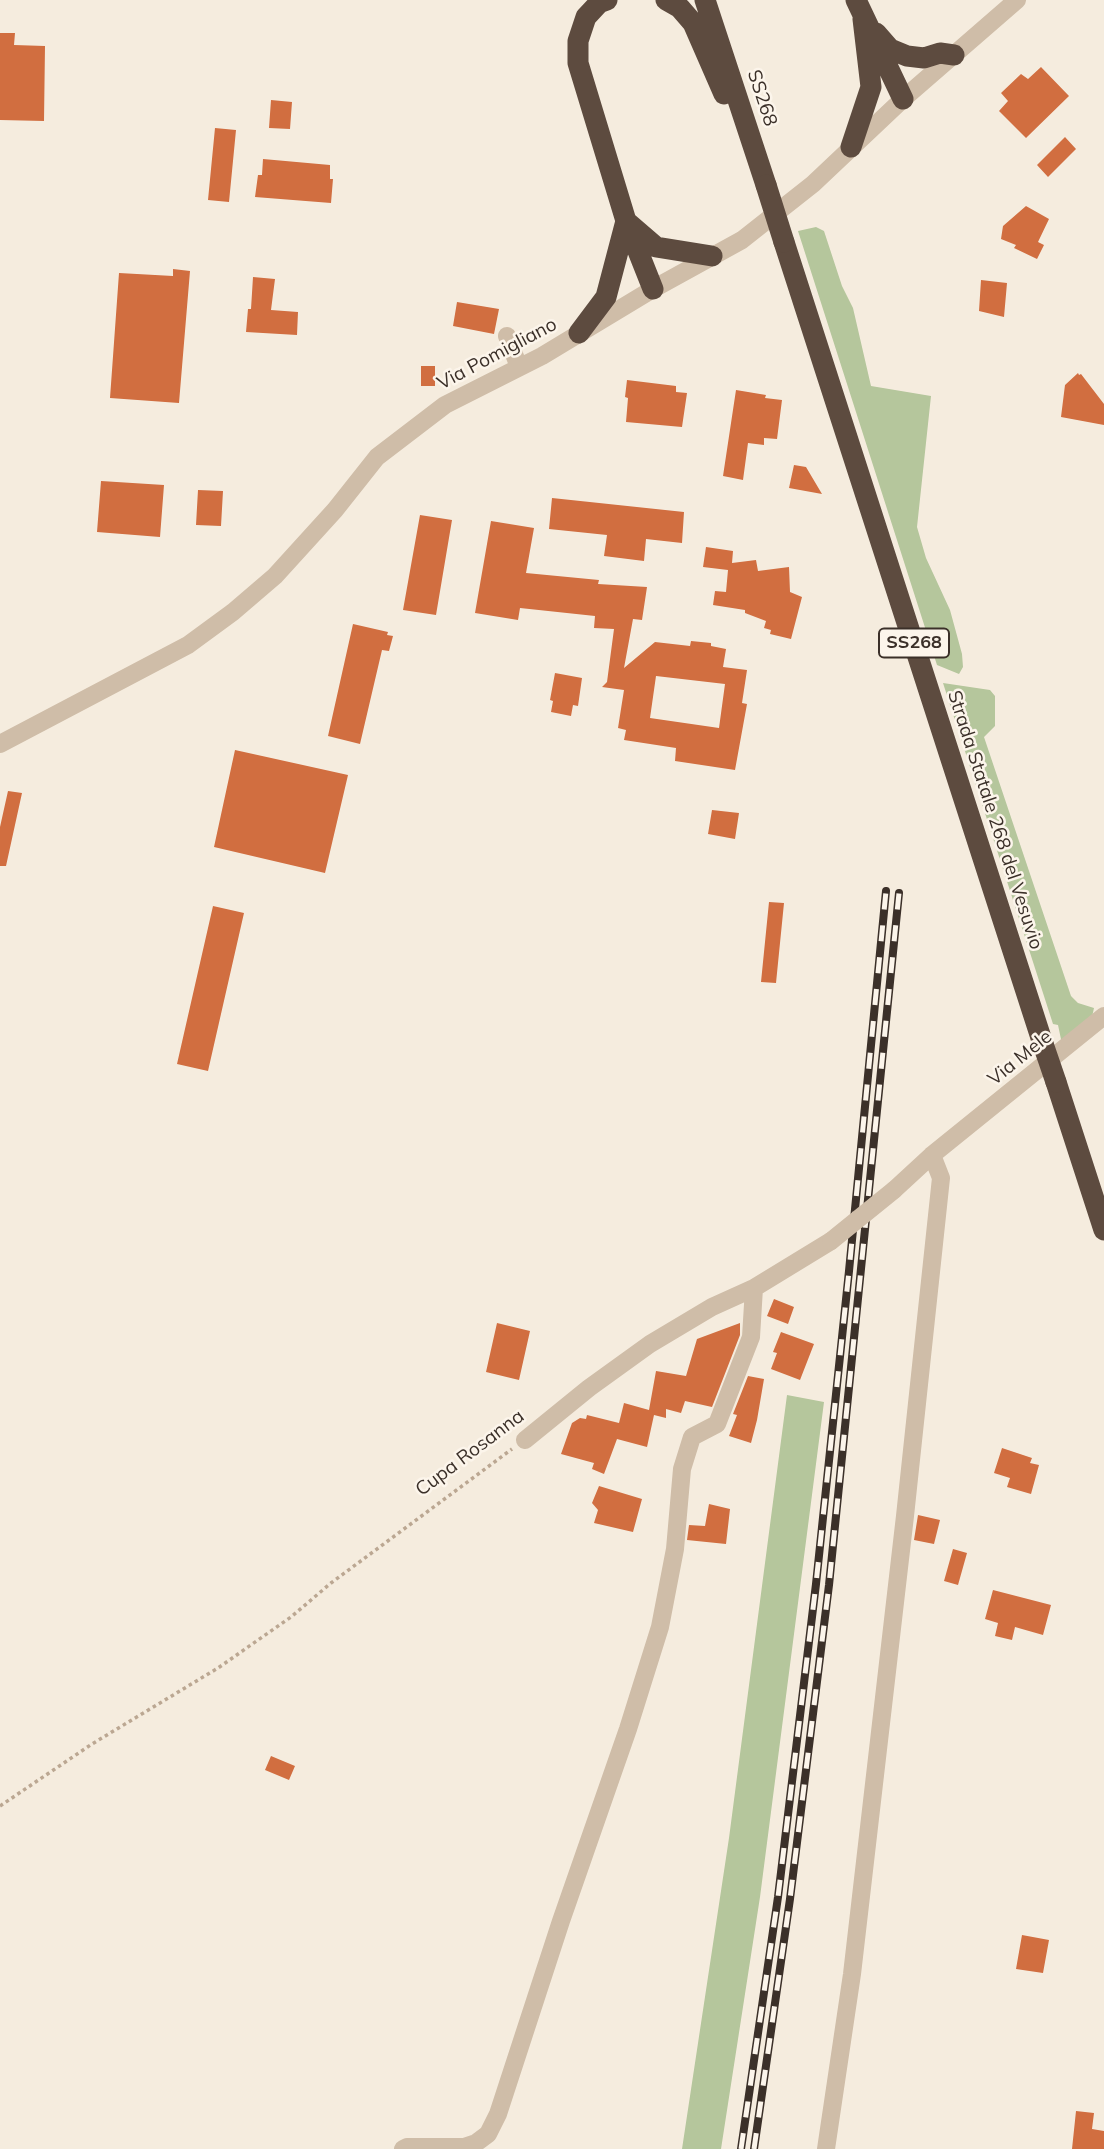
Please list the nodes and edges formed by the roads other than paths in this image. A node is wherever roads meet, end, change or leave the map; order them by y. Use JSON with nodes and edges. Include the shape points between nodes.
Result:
{"nodes":[{"id":1,"x":607,"y":0,"type":"edge"},
{"id":2,"x":666,"y":0,"type":"edge"},
{"id":3,"x":705,"y":0,"type":"edge"},
{"id":4,"x":716,"y":0,"type":"edge"},
{"id":5,"x":1017,"y":0,"type":"edge"},
{"id":6,"x":860,"y":9,"type":"edge"},
{"id":7,"x":954,"y":55,"type":"junction"},
{"id":8,"x":727,"y":65,"type":"junction"},
{"id":9,"x":903,"y":99,"type":"junction"},
{"id":10,"x":752,"y":144,"type":"junction"},
{"id":11,"x":851,"y":147,"type":"junction"},
{"id":12,"x":766,"y":185,"type":"joint"},
{"id":13,"x":626,"y":221,"type":"junction"},
{"id":14,"x":712,"y":256,"type":"junction"},
{"id":15,"x":653,"y":289,"type":"junction"},
{"id":16,"x":579,"y":333,"type":"junction"},
{"id":17,"x":507,"y":336,"type":"dead end"},
{"id":18,"x":519,"y":367,"type":"junction"},
{"id":19,"x":0,"y":744,"type":"edge"},
{"id":20,"x":1104,"y":1016,"type":"edge"},
{"id":21,"x":962,"y":1131,"type":"joint"},
{"id":22,"x":932,"y":1155,"type":"junction"},
{"id":23,"x":1104,"y":1230,"type":"edge"},
{"id":24,"x":754,"y":1288,"type":"junction"},
{"id":25,"x":525,"y":1440,"type":"road end"},
{"id":26,"x":403,"y":2149,"type":"edge"},
{"id":27,"x":826,"y":2149,"type":"edge"}],
"edges":[{"from":1,"to":13,"type":"highway","via":[[586,18],[578,41],[578,63]]},
{"from":2,"to":10,"type":"highway","via":[[693,23]]},
{"from":3,"to":8,"type":"highway","number":"SS268"},
{"from":4,"to":8,"type":"highway"},
{"from":5,"to":7,"type":"street","name":"Via Pomigliano"},
{"from":6,"to":7,"type":"highway","via":[[890,49],[923,58]]},
{"from":6,"to":9,"type":"highway"},
{"from":6,"to":11,"type":"highway","via":[[871,87]]},
{"from":7,"to":9,"type":"street","name":"Via Pomigliano"},
{"from":8,"to":10,"type":"highway","name":"SS268","number":"SS268"},
{"from":9,"to":11,"type":"street","name":"Via Pomigliano"},
{"from":10,"to":12,"type":"highway","name":"SS268","number":"SS268"},
{"from":11,"to":14,"type":"street","name":"Via Pomigliano","via":[[793,202]]},
{"from":12,"to":23,"type":"highway","name":"Strada Statale 268 del Vesuvio","number":"SS268","bridge":true},
{"from":13,"to":14,"type":"highway","via":[[656,247]]},
{"from":13,"to":15,"type":"highway"},
{"from":13,"to":16,"type":"highway","via":[[606,297]]},
{"from":14,"to":15,"type":"street","name":"Via Pomigliano"},
{"from":15,"to":16,"type":"street","name":"Via Pomigliano"},
{"from":16,"to":18,"type":"street","name":"Via Pomigliano"},
{"from":17,"to":18,"type":"street"},
{"from":18,"to":19,"type":"street","name":"Via Pomigliano","via":[[445,405],[377,457],[275,576],[188,645]]},
{"from":20,"to":21,"type":"street","name":"Via Mele"},
{"from":21,"to":22,"type":"street","name":"Cupa Rosanna"},
{"from":22,"to":24,"type":"street","name":"Cupa Rosanna","bridge":true,"via":[[831,1241]]},
{"from":22,"to":27,"type":"street","via":[[941,1178],[908,1489]]},
{"from":24,"to":25,"type":"street","name":"Cupa Rosanna","via":[[650,1344]]},
{"from":24,"to":26,"type":"street","via":[[751,1337],[717,1424],[692,1437],[685,1458],[660,1627],[498,2114],[488,2134],[476,2143]]}]}
